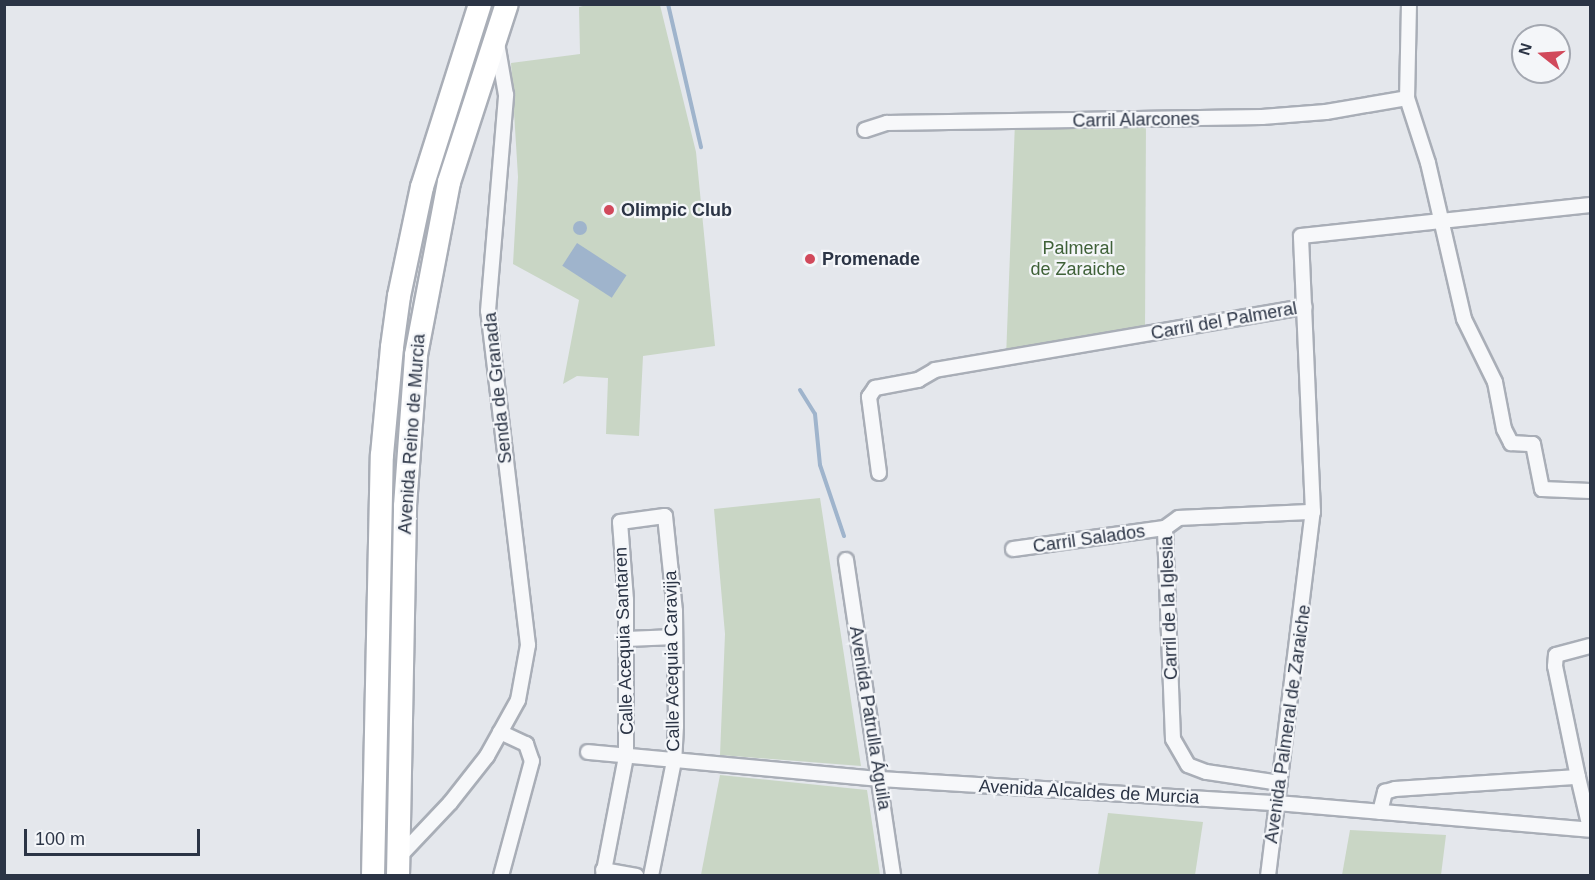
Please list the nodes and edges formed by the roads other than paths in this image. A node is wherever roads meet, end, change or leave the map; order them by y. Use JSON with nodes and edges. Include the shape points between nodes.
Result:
{"nodes":[{"id":1,"x":480,"y":4,"type":"edge"},
{"id":2,"x":507,"y":4,"type":"edge"},
{"id":3,"x":1409,"y":4,"type":"edge"},
{"id":4,"x":495,"y":38,"type":"junction"},
{"id":5,"x":1407,"y":98,"type":"junction"},
{"id":6,"x":865,"y":130,"type":"dead end"},
{"id":7,"x":1590,"y":205,"type":"edge"},
{"id":8,"x":1440,"y":219,"type":"junction"},
{"id":9,"x":1305,"y":307,"type":"junction"},
{"id":10,"x":879,"y":473,"type":"dead end"},
{"id":11,"x":1590,"y":491,"type":"edge"},
{"id":12,"x":1313,"y":512,"type":"junction"},
{"id":13,"x":665,"y":516,"type":"joint"},
{"id":14,"x":1165,"y":528,"type":"junction"},
{"id":15,"x":1013,"y":549,"type":"dead end"},
{"id":16,"x":846,"y":560,"type":"dead end"},
{"id":17,"x":675,"y":637,"type":"junction"},
{"id":18,"x":627,"y":639,"type":"junction"},
{"id":19,"x":1590,"y":646,"type":"edge"},
{"id":20,"x":500,"y":732,"type":"junction"},
{"id":21,"x":588,"y":752,"type":"dead end"},
{"id":22,"x":626,"y":756,"type":"junction"},
{"id":23,"x":674,"y":761,"type":"junction"},
{"id":24,"x":1578,"y":777,"type":"junction"},
{"id":25,"x":879,"y":779,"type":"junction"},
{"id":26,"x":1280,"y":783,"type":"junction"},
{"id":27,"x":1277,"y":803,"type":"junction"},
{"id":28,"x":1380,"y":812,"type":"junction"},
{"id":29,"x":1590,"y":829,"type":"edge"},
{"id":30,"x":398,"y":867,"type":"edge"},
{"id":31,"x":603,"y":873,"type":"edge"},
{"id":32,"x":373,"y":876,"type":"edge"},
{"id":33,"x":501,"y":876,"type":"edge"},
{"id":34,"x":636,"y":876,"type":"edge"},
{"id":35,"x":651,"y":876,"type":"edge"},
{"id":36,"x":893,"y":876,"type":"edge"},
{"id":37,"x":1268,"y":876,"type":"edge"}],
"edges":[{"from":1,"to":32,"type":"main road","name":"Avenida Reino de Murcia","via":[[422,187],[392,347],[382,465]]},
{"from":2,"to":4,"type":"main road","name":"Avenida Reino de Murcia"},
{"from":3,"to":5,"type":"street"},
{"from":4,"to":20,"type":"street","name":"Senda de Granada","via":[[506,95],[488,311],[528,645],[518,700]]},
{"from":4,"to":30,"type":"main road","name":"Avenida Reino de Murcia","via":[[449,182],[416,354],[405,506]]},
{"from":5,"to":6,"type":"street","name":"Carril Alarcones","via":[[1326,112],[1262,117],[887,123]]},
{"from":5,"to":8,"type":"street","via":[[1428,163]]},
{"from":7,"to":8,"type":"street","name":"Carril del Palmeral"},
{"from":8,"to":9,"type":"street","name":"Carril del Palmeral","via":[[1301,236]]},
{"from":8,"to":11,"type":"street","via":[[1464,319],[1495,382],[1504,429],[1511,443],[1533,444],[1542,489]]},
{"from":9,"to":10,"type":"street","name":"Carril del Palmeral","via":[[935,370],[918,380],[875,388],[869,397]]},
{"from":9,"to":12,"type":"street"},
{"from":12,"to":14,"type":"street","name":"Carril de la Iglesia","via":[[1179,518]]},
{"from":12,"to":26,"type":"street","name":"Avenida Palmeral de Zaraiche"},
{"from":13,"to":17,"type":"street","name":"Calle Acequia Caravija"},
{"from":13,"to":18,"type":"street","name":"Calle Acequia Santaren","via":[[620,522]]},
{"from":14,"to":15,"type":"street","name":"Carril Salados"},
{"from":14,"to":26,"type":"street","name":"Carril de la Iglesia","via":[[1173,739],[1188,765],[1236,778]]},
{"from":16,"to":25,"type":"street","name":"Avenida Patrulla Águila"},
{"from":17,"to":18,"type":"street"},
{"from":17,"to":23,"type":"street","name":"Calle Acequia Caravija"},
{"from":18,"to":22,"type":"street","name":"Calle Acequia Santaren"},
{"from":19,"to":24,"type":"street","via":[[1556,656],[1555,666]]},
{"from":20,"to":30,"type":"street","name":"Senda de Granada","via":[[487,756]]},
{"from":20,"to":33,"type":"street","via":[[526,744],[532,761]]},
{"from":21,"to":22,"type":"street","name":"Avenida Alcaldes de Murcia"},
{"from":22,"to":23,"type":"street","name":"Avenida Alcaldes de Murcia"},
{"from":22,"to":31,"type":"street","name":"Calle Acequia Santaren"},
{"from":23,"to":25,"type":"street","name":"Avenida Alcaldes de Murcia"},
{"from":23,"to":35,"type":"street","name":"Calle Acequia Caravija"},
{"from":24,"to":28,"type":"street","via":[[1395,789],[1385,792]]},
{"from":24,"to":29,"type":"street"},
{"from":25,"to":27,"type":"street","name":"Avenida Alcaldes de Murcia"},
{"from":25,"to":36,"type":"street","name":"Avenida Patrulla Águila"},
{"from":26,"to":27,"type":"street","name":"Avenida Palmeral de Zaraiche"},
{"from":27,"to":28,"type":"street","name":"Avenida Alcaldes de Murcia"},
{"from":27,"to":37,"type":"street","name":"Avenida Palmeral de Zaraiche"},
{"from":28,"to":29,"type":"street","name":"Avenida Alcaldes de Murcia"},
{"from":31,"to":34,"type":"street"}]}
